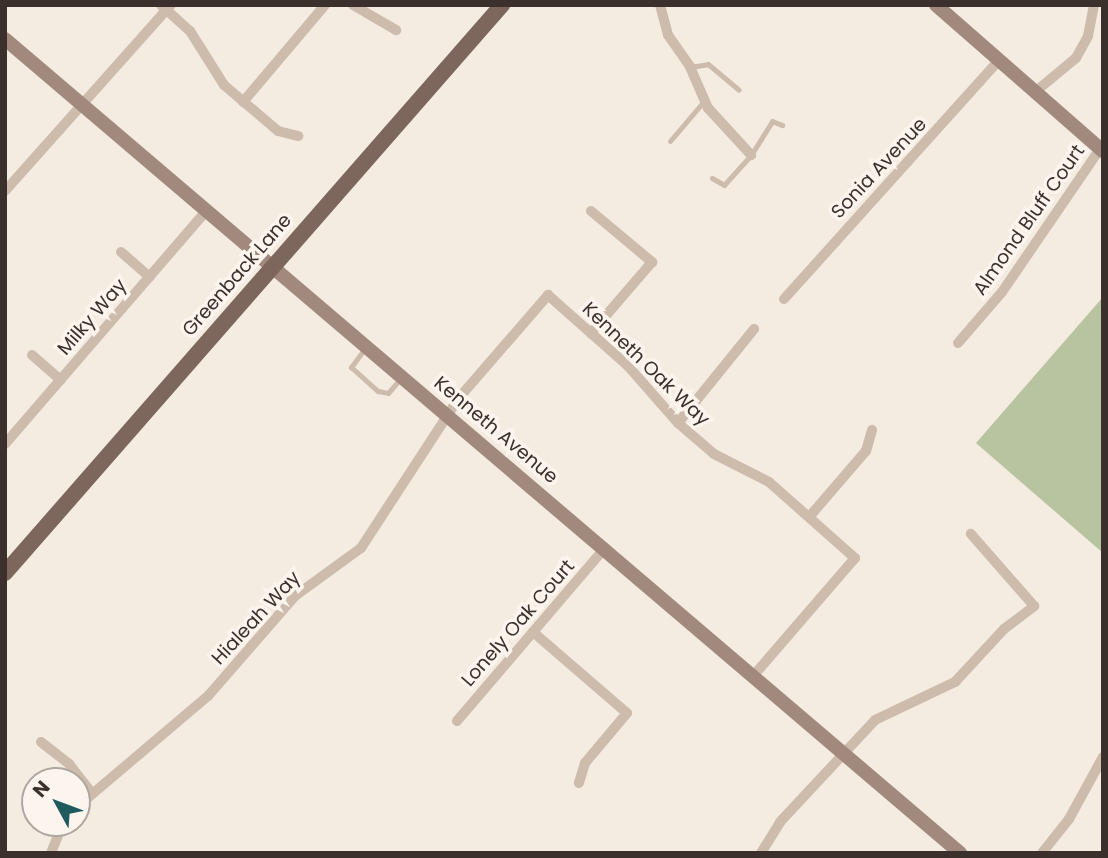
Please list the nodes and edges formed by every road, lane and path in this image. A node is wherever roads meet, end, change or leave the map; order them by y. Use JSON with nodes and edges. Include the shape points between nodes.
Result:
{"nodes":[{"id":1,"x":325,"y":5,"type":"edge"},
{"id":2,"x":353,"y":5,"type":"edge"},
{"id":3,"x":502,"y":5,"type":"edge"},
{"id":4,"x":660,"y":5,"type":"edge"},
{"id":5,"x":936,"y":5,"type":"edge"},
{"id":6,"x":1094,"y":5,"type":"edge"},
{"id":7,"x":166,"y":7,"type":"edge"},
{"id":8,"x":396,"y":30,"type":"dead end"},
{"id":9,"x":5,"y":38,"type":"edge"},
{"id":10,"x":999,"y":60,"type":"junction"},
{"id":11,"x":690,"y":67,"type":"junction"},
{"id":12,"x":738,"y":90,"type":"dead end"},
{"id":13,"x":1035,"y":92,"type":"junction"},
{"id":14,"x":704,"y":101,"type":"junction"},
{"id":15,"x":243,"y":102,"type":"junction"},
{"id":16,"x":81,"y":104,"type":"junction"},
{"id":17,"x":782,"y":125,"type":"dead end"},
{"id":18,"x":298,"y":136,"type":"dead end"},
{"id":19,"x":670,"y":141,"type":"dead end"},
{"id":20,"x":1101,"y":150,"type":"edge"},
{"id":21,"x":751,"y":155,"type":"junction"},
{"id":22,"x":712,"y":178,"type":"dead end"},
{"id":23,"x":5,"y":191,"type":"edge"},
{"id":24,"x":591,"y":211,"type":"dead end"},
{"id":25,"x":205,"y":212,"type":"junction"},
{"id":26,"x":121,"y":252,"type":"dead end"},
{"id":27,"x":273,"y":266,"type":"junction"},
{"id":28,"x":149,"y":277,"type":"junction"},
{"id":29,"x":784,"y":299,"type":"dead end"},
{"id":30,"x":754,"y":329,"type":"dead end"},
{"id":31,"x":591,"y":333,"type":"junction"},
{"id":32,"x":958,"y":343,"type":"dead end"},
{"id":33,"x":367,"y":345,"type":"junction"},
{"id":34,"x":32,"y":355,"type":"dead end"},
{"id":35,"x":402,"y":376,"type":"junction"},
{"id":36,"x":61,"y":380,"type":"junction"},
{"id":37,"x":449,"y":415,"type":"junction"},
{"id":38,"x":678,"y":423,"type":"junction"},
{"id":39,"x":872,"y":430,"type":"dead end"},
{"id":40,"x":5,"y":444,"type":"edge"},
{"id":41,"x":810,"y":516,"type":"junction"},
{"id":42,"x":971,"y":534,"type":"dead end"},
{"id":43,"x":605,"y":548,"type":"junction"},
{"id":44,"x":5,"y":573,"type":"edge"},
{"id":45,"x":533,"y":632,"type":"junction"},
{"id":46,"x":753,"y":676,"type":"junction"},
{"id":47,"x":457,"y":721,"type":"dead end"},
{"id":48,"x":40,"y":742,"type":"dead end"},
{"id":49,"x":842,"y":752,"type":"junction"},
{"id":50,"x":1103,"y":757,"type":"edge"},
{"id":51,"x":579,"y":783,"type":"dead end"},
{"id":52,"x":92,"y":793,"type":"joint"},
{"id":53,"x":761,"y":853,"type":"edge"},
{"id":54,"x":960,"y":853,"type":"edge"},
{"id":55,"x":1042,"y":853,"type":"edge"}],
"edges":[{"from":1,"to":15,"type":"street"},
{"from":2,"to":8,"type":"street"},
{"from":3,"to":27,"type":"main road","name":"Greenback Lane"},
{"from":4,"to":11,"type":"street","via":[[668,35]]},
{"from":5,"to":10,"type":"main road"},
{"from":6,"to":13,"type":"street","via":[[1088,36],[1076,58]]},
{"from":7,"to":15,"type":"street","via":[[190,31],[216,76]]},
{"from":7,"to":16,"type":"street"},
{"from":9,"to":16,"type":"main road","name":"Kenneth Avenue"},
{"from":10,"to":13,"type":"main road"},
{"from":10,"to":29,"type":"street","name":"Sonia Avenue"},
{"from":11,"to":12,"type":"lane","via":[[708,64]]},
{"from":11,"to":14,"type":"street"},
{"from":13,"to":20,"type":"main road"},
{"from":14,"to":19,"type":"lane"},
{"from":14,"to":21,"type":"street"},
{"from":15,"to":18,"type":"street","via":[[278,131]]},
{"from":16,"to":23,"type":"street"},
{"from":16,"to":25,"type":"main road","name":"Kenneth Avenue"},
{"from":17,"to":21,"type":"lane","via":[[772,121]]},
{"from":20,"to":32,"type":"street","name":"Almond Bluff Court","via":[[1002,292]]},
{"from":21,"to":22,"type":"lane","via":[[724,185]]},
{"from":24,"to":31,"type":"street","via":[[652,262]]},
{"from":25,"to":27,"type":"main road","name":"Kenneth Avenue"},
{"from":25,"to":28,"type":"street","name":"Milky Way"},
{"from":26,"to":28,"type":"street"},
{"from":27,"to":33,"type":"main road","name":"Kenneth Avenue"},
{"from":27,"to":44,"type":"main road","name":"Greenback Lane"},
{"from":28,"to":36,"type":"street","name":"Milky Way"},
{"from":30,"to":38,"type":"street"},
{"from":31,"to":37,"type":"street","name":"Kenneth Oak Way","via":[[548,295],[458,398]]},
{"from":31,"to":38,"type":"street","name":"Kenneth Oak Way"},
{"from":33,"to":35,"type":"main road","name":"Kenneth Avenue"},
{"from":33,"to":35,"type":"lane","via":[[351,367],[384,395]]},
{"from":34,"to":36,"type":"street"},
{"from":35,"to":37,"type":"main road","name":"Kenneth Avenue"},
{"from":36,"to":40,"type":"street","name":"Milky Way"},
{"from":37,"to":43,"type":"main road","name":"Kenneth Avenue"},
{"from":37,"to":52,"type":"street","name":"Hialeah Way","via":[[406,473],[361,548],[295,596],[199,704]]},
{"from":38,"to":41,"type":"street","name":"Kenneth Oak Way","via":[[714,454],[769,482]]},
{"from":39,"to":41,"type":"street","via":[[866,451]]},
{"from":41,"to":46,"type":"street","name":"Kenneth Oak Way","via":[[855,558]]},
{"from":42,"to":49,"type":"street","via":[[1034,606],[1004,629],[955,682],[887,712]]},
{"from":43,"to":45,"type":"street","name":"Lonely Oak Court"},
{"from":43,"to":46,"type":"main road","name":"Kenneth Avenue"},
{"from":45,"to":47,"type":"street","name":"Lonely Oak Court"},
{"from":45,"to":51,"type":"street","via":[[627,713],[585,763]]},
{"from":46,"to":49,"type":"main road","name":"Kenneth Avenue"},
{"from":48,"to":52,"type":"street","via":[[69,764]]},
{"from":49,"to":53,"type":"street","via":[[780,822]]},
{"from":49,"to":54,"type":"main road","name":"Kenneth Avenue"},
{"from":50,"to":55,"type":"street","via":[[1069,820]]}]}
